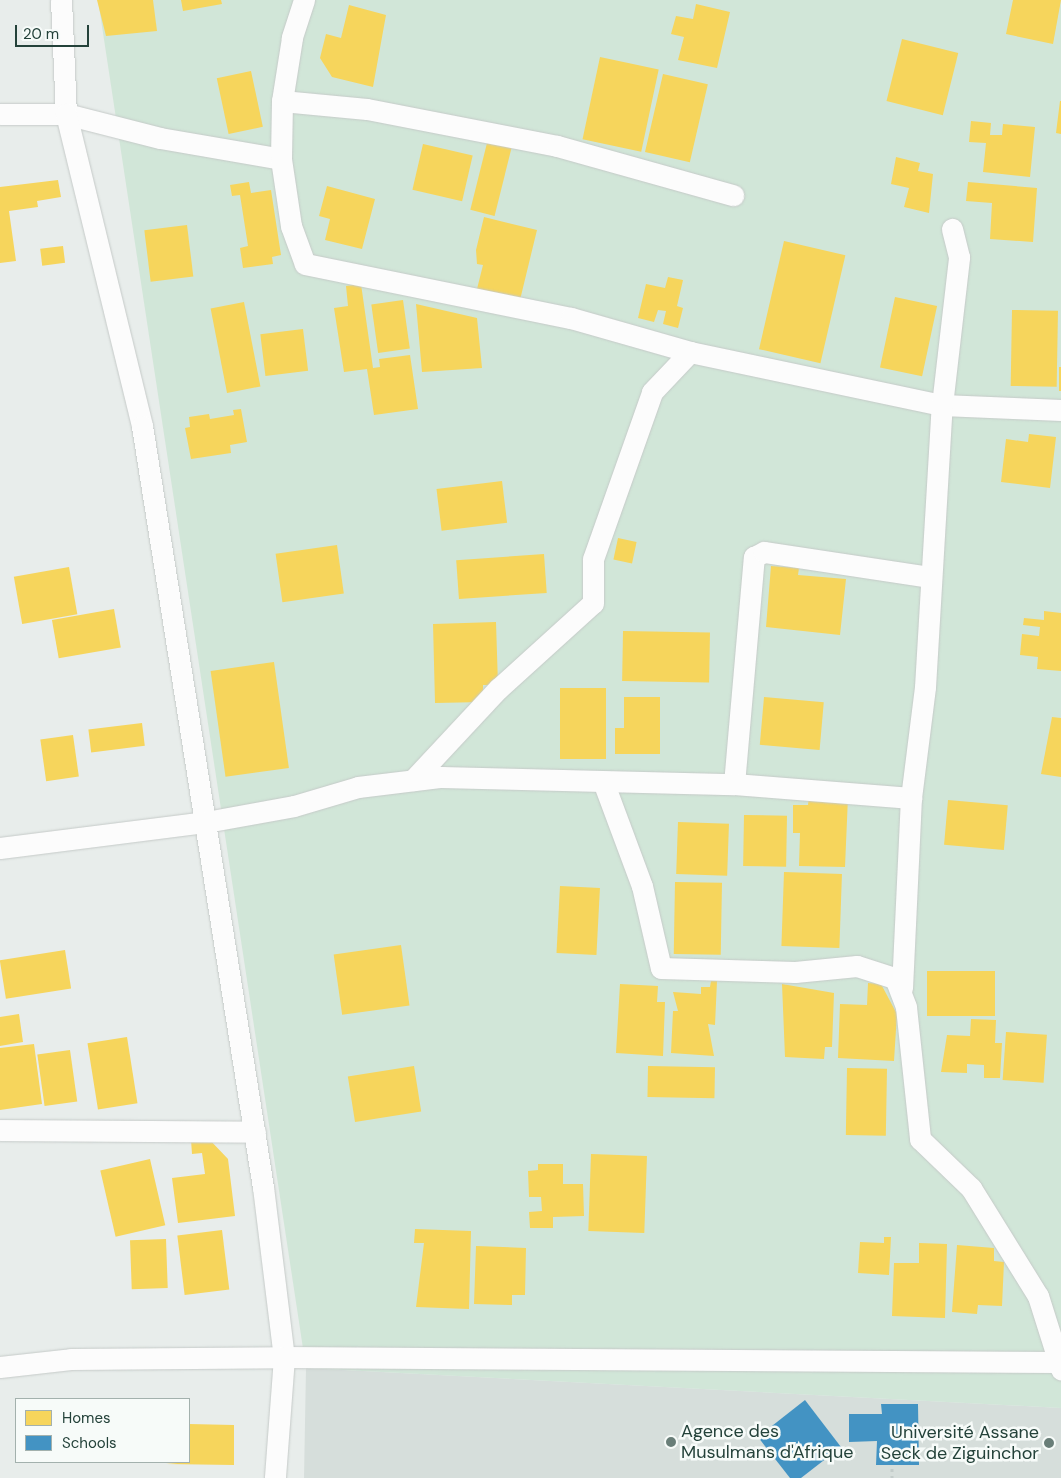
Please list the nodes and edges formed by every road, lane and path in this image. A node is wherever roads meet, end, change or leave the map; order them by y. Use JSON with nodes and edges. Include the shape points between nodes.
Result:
{"nodes":[{"id":1,"x":61,"y":0,"type":"edge"},
{"id":2,"x":304,"y":0,"type":"edge"},
{"id":3,"x":282,"y":101,"type":"junction"},
{"id":4,"x":0,"y":114,"type":"edge"},
{"id":5,"x":66,"y":114,"type":"junction"},
{"id":6,"x":281,"y":159,"type":"junction"},
{"id":7,"x":733,"y":195,"type":"dead end"},
{"id":8,"x":952,"y":229,"type":"dead end"},
{"id":9,"x":690,"y":352,"type":"junction"},
{"id":10,"x":942,"y":405,"type":"junction"},
{"id":11,"x":1061,"y":410,"type":"edge"},
{"id":12,"x":930,"y":577,"type":"junction"},
{"id":13,"x":413,"y":780,"type":"junction"},
{"id":14,"x":604,"y":784,"type":"junction"},
{"id":15,"x":734,"y":784,"type":"junction"},
{"id":16,"x":912,"y":798,"type":"junction"},
{"id":17,"x":206,"y":822,"type":"junction"},
{"id":18,"x":0,"y":848,"type":"edge"},
{"id":19,"x":902,"y":988,"type":"junction"},
{"id":20,"x":0,"y":1130,"type":"edge"},
{"id":21,"x":255,"y":1132,"type":"junction"},
{"id":22,"x":284,"y":1357,"type":"junction"},
{"id":23,"x":1060,"y":1366,"type":"edge"},
{"id":24,"x":0,"y":1367,"type":"edge"},
{"id":25,"x":892,"y":1464,"type":"dead end"},
{"id":26,"x":274,"y":1478,"type":"edge"},
{"id":27,"x":892,"y":1478,"type":"edge"}],
"edges":[{"from":1,"to":5,"type":"street"},
{"from":2,"to":3,"type":"street","via":[[292,38]]},
{"from":3,"to":6,"type":"street"},
{"from":3,"to":7,"type":"street","via":[[367,109],[557,146]]},
{"from":4,"to":5,"type":"street"},
{"from":5,"to":6,"type":"street","via":[[160,138]]},
{"from":5,"to":17,"type":"street","via":[[142,426]]},
{"from":6,"to":9,"type":"street","via":[[291,226],[306,264],[571,318]]},
{"from":8,"to":10,"type":"street","via":[[959,257]]},
{"from":9,"to":10,"type":"street"},
{"from":9,"to":13,"type":"street","via":[[652,392],[593,559],[593,603],[498,689]]},
{"from":10,"to":11,"type":"street"},
{"from":10,"to":12,"type":"street"},
{"from":12,"to":15,"type":"street","via":[[764,552],[754,557]]},
{"from":12,"to":16,"type":"street","via":[[925,688]]},
{"from":13,"to":14,"type":"street","via":[[554,778]]},
{"from":13,"to":17,"type":"street","via":[[358,787],[294,806]]},
{"from":14,"to":15,"type":"street"},
{"from":14,"to":19,"type":"street","via":[[642,886],[661,968],[795,972],[857,966],[895,978]]},
{"from":15,"to":16,"type":"street"},
{"from":16,"to":19,"type":"street"},
{"from":17,"to":18,"type":"street"},
{"from":17,"to":21,"type":"street"},
{"from":19,"to":23,"type":"street","via":[[920,1139],[971,1188],[1038,1296]]},
{"from":20,"to":21,"type":"street"},
{"from":21,"to":22,"type":"street"},
{"from":22,"to":23,"type":"street"},
{"from":22,"to":24,"type":"street","via":[[71,1359]]},
{"from":22,"to":26,"type":"street"},
{"from":25,"to":27,"type":"path"}]}
